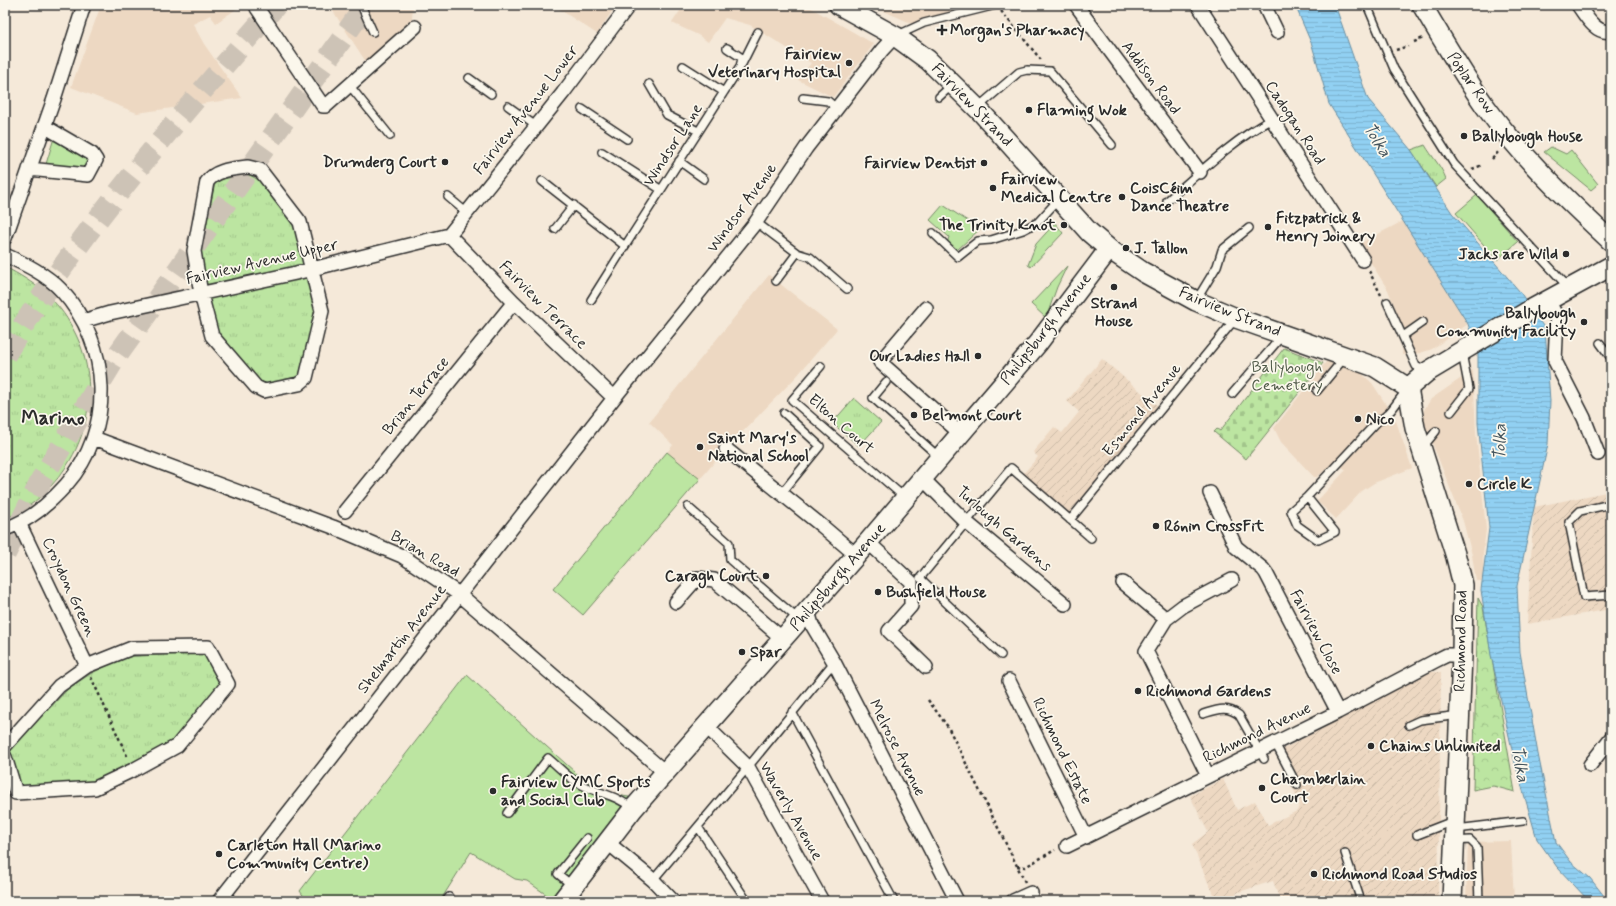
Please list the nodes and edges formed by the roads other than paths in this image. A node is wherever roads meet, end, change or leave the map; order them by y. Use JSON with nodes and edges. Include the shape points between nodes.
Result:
{"nodes":[{"id":1,"x":84,"y":5,"type":"edge"},
{"id":2,"x":257,"y":5,"type":"edge"},
{"id":3,"x":361,"y":5,"type":"edge"},
{"id":4,"x":629,"y":5,"type":"edge"},
{"id":5,"x":839,"y":5,"type":"edge"},
{"id":6,"x":996,"y":5,"type":"edge"},
{"id":7,"x":1076,"y":5,"type":"edge"},
{"id":8,"x":1264,"y":5,"type":"edge"},
{"id":9,"x":1367,"y":5,"type":"edge"},
{"id":10,"x":1578,"y":5,"type":"edge"},
{"id":11,"x":1202,"y":6,"type":"edge"},
{"id":12,"x":1426,"y":6,"type":"edge"},
{"id":13,"x":415,"y":27,"type":"dead end"},
{"id":14,"x":1606,"y":30,"type":"edge"},
{"id":15,"x":373,"y":32,"type":"dead end"},
{"id":16,"x":758,"y":32,"type":"dead end"},
{"id":17,"x":1277,"y":32,"type":"dead end"},
{"id":18,"x":895,"y":36,"type":"junction"},
{"id":19,"x":727,"y":48,"type":"dead end"},
{"id":20,"x":683,"y":66,"type":"dead end"},
{"id":21,"x":740,"y":67,"type":"junction"},
{"id":22,"x":469,"y":78,"type":"dead end"},
{"id":23,"x":648,"y":84,"type":"dead end"},
{"id":24,"x":954,"y":84,"type":"junction"},
{"id":25,"x":350,"y":86,"type":"junction"},
{"id":26,"x":724,"y":92,"type":"junction"},
{"id":27,"x":491,"y":94,"type":"dead end"},
{"id":28,"x":939,"y":97,"type":"dead end"},
{"id":29,"x":803,"y":98,"type":"dead end"},
{"id":30,"x":508,"y":106,"type":"dead end"},
{"id":31,"x":836,"y":108,"type":"junction"},
{"id":32,"x":977,"y":108,"type":"junction"},
{"id":33,"x":582,"y":109,"type":"dead end"},
{"id":34,"x":1272,"y":119,"type":"junction"},
{"id":35,"x":44,"y":126,"type":"junction"},
{"id":36,"x":536,"y":126,"type":"junction"},
{"id":37,"x":698,"y":131,"type":"junction"},
{"id":38,"x":390,"y":136,"type":"dead end"},
{"id":39,"x":627,"y":139,"type":"dead end"},
{"id":40,"x":1112,"y":145,"type":"dead end"},
{"id":41,"x":602,"y":152,"type":"dead end"},
{"id":42,"x":678,"y":161,"type":"junction"},
{"id":43,"x":29,"y":169,"type":"junction"},
{"id":44,"x":1200,"y":172,"type":"junction"},
{"id":45,"x":704,"y":179,"type":"dead end"},
{"id":46,"x":542,"y":181,"type":"dead end"},
{"id":47,"x":660,"y":189,"type":"junction"},
{"id":48,"x":448,"y":197,"type":"dead end"},
{"id":49,"x":1058,"y":200,"type":"junction"},
{"id":50,"x":1167,"y":201,"type":"dead end"},
{"id":51,"x":574,"y":205,"type":"junction"},
{"id":52,"x":466,"y":212,"type":"junction"},
{"id":53,"x":756,"y":222,"type":"junction"},
{"id":54,"x":1249,"y":228,"type":"dead end"},
{"id":55,"x":555,"y":229,"type":"dead end"},
{"id":56,"x":933,"y":233,"type":"dead end"},
{"id":57,"x":449,"y":236,"type":"junction"},
{"id":58,"x":5,"y":238,"type":"edge"},
{"id":59,"x":1611,"y":241,"type":"edge"},
{"id":60,"x":624,"y":246,"type":"junction"},
{"id":61,"x":1109,"y":249,"type":"junction"},
{"id":62,"x":797,"y":253,"type":"junction"},
{"id":63,"x":5,"y":255,"type":"edge"},
{"id":64,"x":1363,"y":260,"type":"dead end"},
{"id":65,"x":1611,"y":266,"type":"edge"},
{"id":66,"x":312,"y":269,"type":"junction"},
{"id":67,"x":776,"y":281,"type":"dead end"},
{"id":68,"x":1569,"y":288,"type":"junction"},
{"id":69,"x":847,"y":289,"type":"dead end"},
{"id":70,"x":201,"y":294,"type":"junction"},
{"id":71,"x":591,"y":300,"type":"dead end"},
{"id":72,"x":1196,"y":301,"type":"junction"},
{"id":73,"x":514,"y":302,"type":"junction"},
{"id":74,"x":1387,"y":302,"type":"dead end"},
{"id":75,"x":1540,"y":305,"type":"junction"},
{"id":76,"x":926,"y":308,"type":"dead end"},
{"id":77,"x":1236,"y":318,"type":"junction"},
{"id":78,"x":83,"y":321,"type":"junction"},
{"id":79,"x":1423,"y":322,"type":"dead end"},
{"id":80,"x":1283,"y":334,"type":"junction"},
{"id":81,"x":1403,"y":336,"type":"junction"},
{"id":82,"x":1600,"y":343,"type":"dead end"},
{"id":83,"x":1466,"y":349,"type":"junction"},
{"id":84,"x":1346,"y":356,"type":"junction"},
{"id":85,"x":1611,"y":358,"type":"edge"},
{"id":86,"x":820,"y":366,"type":"dead end"},
{"id":87,"x":1427,"y":372,"type":"junction"},
{"id":88,"x":886,"y":382,"type":"dead end"},
{"id":89,"x":1408,"y":388,"type":"junction"},
{"id":90,"x":1317,"y":391,"type":"dead end"},
{"id":91,"x":1232,"y":394,"type":"dead end"},
{"id":92,"x":614,"y":398,"type":"junction"},
{"id":93,"x":1451,"y":412,"type":"dead end"},
{"id":94,"x":784,"y":413,"type":"dead end"},
{"id":95,"x":1436,"y":431,"type":"dead end"},
{"id":96,"x":961,"y":434,"type":"junction"},
{"id":97,"x":94,"y":438,"type":"junction"},
{"id":98,"x":726,"y":449,"type":"dead end"},
{"id":99,"x":1422,"y":449,"type":"junction"},
{"id":100,"x":1598,"y":454,"type":"dead end"},
{"id":101,"x":941,"y":458,"type":"junction"},
{"id":102,"x":923,"y":479,"type":"junction"},
{"id":103,"x":1210,"y":493,"type":"dead end"},
{"id":104,"x":781,"y":494,"type":"junction"},
{"id":105,"x":1306,"y":497,"type":"junction"},
{"id":106,"x":906,"y":498,"type":"junction"},
{"id":107,"x":1611,"y":504,"type":"edge"},
{"id":108,"x":688,"y":507,"type":"dead end"},
{"id":109,"x":344,"y":510,"type":"dead end"},
{"id":110,"x":1070,"y":520,"type":"junction"},
{"id":111,"x":966,"y":522,"type":"junction"},
{"id":112,"x":19,"y":523,"type":"junction"},
{"id":113,"x":5,"y":529,"type":"edge"},
{"id":114,"x":1091,"y":538,"type":"dead end"},
{"id":115,"x":862,"y":549,"type":"junction"},
{"id":116,"x":1232,"y":580,"type":"dead end"},
{"id":117,"x":1123,"y":583,"type":"dead end"},
{"id":118,"x":459,"y":594,"type":"junction"},
{"id":119,"x":1611,"y":595,"type":"edge"},
{"id":120,"x":676,"y":602,"type":"dead end"},
{"id":121,"x":1065,"y":604,"type":"dead end"},
{"id":122,"x":804,"y":615,"type":"junction"},
{"id":123,"x":1166,"y":620,"type":"junction"},
{"id":124,"x":783,"y":639,"type":"junction"},
{"id":125,"x":1001,"y":655,"type":"dead end"},
{"id":126,"x":1462,"y":655,"type":"junction"},
{"id":127,"x":834,"y":662,"type":"junction"},
{"id":128,"x":87,"y":666,"type":"junction"},
{"id":129,"x":926,"y":667,"type":"dead end"},
{"id":130,"x":1009,"y":681,"type":"dead end"},
{"id":131,"x":792,"y":712,"type":"junction"},
{"id":132,"x":1338,"y":712,"type":"junction"},
{"id":133,"x":1203,"y":714,"type":"dead end"},
{"id":134,"x":1460,"y":714,"type":"junction"},
{"id":135,"x":1409,"y":725,"type":"dead end"},
{"id":136,"x":707,"y":726,"type":"junction"},
{"id":137,"x":1611,"y":738,"type":"edge"},
{"id":138,"x":1275,"y":743,"type":"junction"},
{"id":139,"x":5,"y":746,"type":"edge"},
{"id":140,"x":1262,"y":754,"type":"junction"},
{"id":141,"x":5,"y":757,"type":"edge"},
{"id":142,"x":1590,"y":765,"type":"dead end"},
{"id":143,"x":748,"y":767,"type":"junction"},
{"id":144,"x":666,"y":773,"type":"junction"},
{"id":145,"x":1208,"y":776,"type":"junction"},
{"id":146,"x":1297,"y":784,"type":"dead end"},
{"id":147,"x":634,"y":809,"type":"junction"},
{"id":148,"x":507,"y":813,"type":"dead end"},
{"id":149,"x":1523,"y":821,"type":"dead end"},
{"id":150,"x":698,"y":827,"type":"junction"},
{"id":151,"x":1455,"y":830,"type":"junction"},
{"id":152,"x":1417,"y":835,"type":"dead end"},
{"id":153,"x":1086,"y":837,"type":"junction"},
{"id":154,"x":587,"y":838,"type":"dead end"},
{"id":155,"x":608,"y":842,"type":"junction"},
{"id":156,"x":1067,"y":846,"type":"road end"},
{"id":157,"x":1345,"y":853,"type":"dead end"},
{"id":158,"x":653,"y":880,"type":"junction"},
{"id":159,"x":568,"y":894,"type":"edge"},
{"id":160,"x":1033,"y":897,"type":"edge"},
{"id":161,"x":221,"y":900,"type":"edge"},
{"id":162,"x":674,"y":901,"type":"edge"},
{"id":163,"x":747,"y":901,"type":"edge"},
{"id":164,"x":822,"y":901,"type":"edge"},
{"id":165,"x":894,"y":901,"type":"edge"},
{"id":166,"x":957,"y":901,"type":"edge"},
{"id":167,"x":1013,"y":901,"type":"edge"},
{"id":168,"x":1361,"y":901,"type":"edge"},
{"id":169,"x":1452,"y":901,"type":"edge"},
{"id":170,"x":1479,"y":901,"type":"edge"}],
"edges":[{"from":1,"to":35,"type":"street"},
{"from":2,"to":25,"type":"street","via":[[323,106]]},
{"from":3,"to":15,"type":"lane"},
{"from":4,"to":36,"type":"street","name":"Fairview Avenue Lower","via":[[567,97]]},
{"from":5,"to":18,"type":"street","name":"Fairview Strand"},
{"from":6,"to":18,"type":"lane","via":[[924,23]]},
{"from":7,"to":44,"type":"street","name":"Addison Road"},
{"from":8,"to":17,"type":"street"},
{"from":9,"to":68,"type":"lane","via":[[1394,69],[1454,164]]},
{"from":10,"to":14,"type":"street","via":[[1592,23]]},
{"from":11,"to":34,"type":"street","name":"Cadogan Road"},
{"from":12,"to":59,"type":"street","name":"Poplar Row","via":[[1444,45],[1485,106],[1545,177]]},
{"from":13,"to":25,"type":"street"},
{"from":16,"to":21,"type":"lane"},
{"from":18,"to":24,"type":"street","name":"Fairview Strand","via":[[928,60]]},
{"from":18,"to":31,"type":"street","name":"Windsor Avenue"},
{"from":19,"to":21,"type":"lane","name":"Windsor Lane","via":[[742,58]]},
{"from":20,"to":26,"type":"lane"},
{"from":21,"to":26,"type":"lane","name":"Windsor Lane"},
{"from":22,"to":27,"type":"lane"},
{"from":23,"to":37,"type":"lane","via":[[667,115]]},
{"from":24,"to":28,"type":"lane"},
{"from":24,"to":32,"type":"street","name":"Fairview Strand"},
{"from":25,"to":38,"type":"lane"},
{"from":26,"to":37,"type":"lane","name":"Windsor Lane"},
{"from":29,"to":31,"type":"lane","via":[[828,101]]},
{"from":30,"to":36,"type":"lane"},
{"from":31,"to":53,"type":"street","name":"Windsor Avenue"},
{"from":32,"to":40,"type":"lane","via":[[1018,72],[1050,71]]},
{"from":32,"to":49,"type":"street","name":"Fairview Strand"},
{"from":33,"to":39,"type":"lane"},
{"from":34,"to":44,"type":"lane","via":[[1257,127]]},
{"from":34,"to":64,"type":"street","name":"Cadogan Road"},
{"from":35,"to":43,"type":"street"},
{"from":35,"to":43,"type":"street","via":[[92,154],[96,160],[88,175]]},
{"from":36,"to":52,"type":"street","name":"Fairview Avenue Lower","via":[[515,160]]},
{"from":37,"to":42,"type":"lane","name":"Windsor Lane"},
{"from":41,"to":47,"type":"lane"},
{"from":42,"to":45,"type":"lane"},
{"from":42,"to":47,"type":"lane","name":"Windsor Lane"},
{"from":43,"to":58,"type":"street"},
{"from":44,"to":50,"type":"lane"},
{"from":46,"to":51,"type":"lane"},
{"from":47,"to":60,"type":"lane","name":"Windsor Lane"},
{"from":48,"to":52,"type":"lane"},
{"from":49,"to":56,"type":"lane","via":[[1038,222],[1023,230],[991,240],[978,240],[958,256]]},
{"from":49,"to":61,"type":"street","name":"Fairview Strand"},
{"from":51,"to":55,"type":"lane"},
{"from":51,"to":60,"type":"lane"},
{"from":52,"to":57,"type":"street","name":"Fairview Avenue Lower"},
{"from":53,"to":62,"type":"lane"},
{"from":53,"to":92,"type":"street","name":"Windsor Avenue"},
{"from":54,"to":72,"type":"lane","via":[[1222,250],[1217,266]]},
{"from":57,"to":66,"type":"street","name":"Fairview Avenue Upper"},
{"from":57,"to":73,"type":"street","name":"Fairview Terrace"},
{"from":60,"to":71,"type":"lane","name":"Windsor Lane"},
{"from":61,"to":72,"type":"street","name":"Fairview Strand","via":[[1143,272]]},
{"from":61,"to":96,"type":"street","name":"Philipsburgh Avenue","via":[[1092,268],[1054,324],[1036,342]]},
{"from":62,"to":67,"type":"lane"},
{"from":62,"to":69,"type":"lane","via":[[810,257]]},
{"from":63,"to":78,"type":"street","via":[[30,266],[60,290]]},
{"from":65,"to":68,"type":"street"},
{"from":66,"to":70,"type":"street","name":"Fairview Avenue Upper"},
{"from":66,"to":70,"type":"street","via":[[322,311],[306,378],[300,384],[259,390],[212,336]]},
{"from":66,"to":70,"type":"street","via":[[300,222],[260,170],[248,166],[217,172],[207,182],[194,251]]},
{"from":68,"to":75,"type":"street"},
{"from":70,"to":78,"type":"street","name":"Fairview Avenue Upper","via":[[110,312]]},
{"from":72,"to":77,"type":"street","name":"Fairview Strand"},
{"from":73,"to":92,"type":"street","name":"Fairview Terrace"},
{"from":73,"to":109,"type":"street","name":"Brian Terrace"},
{"from":74,"to":81,"type":"lane"},
{"from":75,"to":83,"type":"street"},
{"from":75,"to":100,"type":"street","via":[[1557,317],[1555,362],[1584,418]]},
{"from":76,"to":96,"type":"street","via":[[880,362]]},
{"from":77,"to":80,"type":"street","name":"Fairview Strand"},
{"from":77,"to":110,"type":"lane","name":"Esmond Avenue"},
{"from":78,"to":97,"type":"street","via":[[98,357],[102,400]]},
{"from":79,"to":81,"type":"lane"},
{"from":80,"to":84,"type":"street","name":"Fairview Strand"},
{"from":80,"to":91,"type":"lane"},
{"from":81,"to":87,"type":"lane","via":[[1416,366]]},
{"from":82,"to":85,"type":"lane"},
{"from":83,"to":87,"type":"street"},
{"from":83,"to":93,"type":"lane","via":[[1469,389]]},
{"from":84,"to":89,"type":"street","name":"Fairview Strand","via":[[1375,367]]},
{"from":84,"to":90,"type":"lane"},
{"from":86,"to":106,"type":"lane","name":"Elton Court","via":[[792,400]]},
{"from":87,"to":89,"type":"street"},
{"from":88,"to":101,"type":"lane","via":[[873,398]]},
{"from":89,"to":99,"type":"street","name":"Richmond Road"},
{"from":89,"to":105,"type":"lane","via":[[1390,414],[1376,422]]},
{"from":92,"to":118,"type":"street","name":"Shelmartin Avenue"},
{"from":94,"to":104,"type":"lane","via":[[820,446]]},
{"from":95,"to":99,"type":"lane"},
{"from":96,"to":101,"type":"street","name":"Philipsburgh Avenue"},
{"from":97,"to":112,"type":"street","via":[[79,470],[50,503]]},
{"from":97,"to":118,"type":"street","name":"Brian Road","via":[[340,530],[402,556]]},
{"from":98,"to":104,"type":"street"},
{"from":99,"to":126,"type":"street","name":"Richmond Road","via":[[1463,585]]},
{"from":101,"to":102,"type":"street","name":"Philipsburgh Avenue"},
{"from":102,"to":106,"type":"street","name":"Philipsburgh Avenue"},
{"from":102,"to":111,"type":"street","name":"Turlough Gardens"},
{"from":103,"to":132,"type":"street","name":"Fairview Close","via":[[1236,546],[1263,569]]},
{"from":104,"to":115,"type":"street","via":[[822,526]]},
{"from":105,"to":105,"type":"lane","via":[[1291,511],[1297,526],[1318,540],[1335,532]]},
{"from":106,"to":115,"type":"street","name":"Philipsburgh Avenue"},
{"from":107,"to":119,"type":"lane","via":[[1580,511],[1569,522],[1584,597]]},
{"from":108,"to":122,"type":"lane","via":[[729,543],[730,560]]},
{"from":110,"to":111,"type":"lane","via":[[1011,468]]},
{"from":110,"to":114,"type":"lane"},
{"from":111,"to":121,"type":"street","name":"Turlough Gardens"},
{"from":111,"to":125,"type":"lane","via":[[920,578]]},
{"from":112,"to":113,"type":"street"},
{"from":112,"to":128,"type":"street","name":"Croydon Green"},
{"from":115,"to":122,"type":"street","name":"Philipsburgh Avenue"},
{"from":115,"to":129,"type":"street","via":[[910,582],[911,606],[889,631]]},
{"from":116,"to":123,"type":"street","via":[[1183,606]]},
{"from":117,"to":123,"type":"street"},
{"from":118,"to":144,"type":"street","name":"Brian Road"},
{"from":118,"to":161,"type":"street","name":"Shelmartin Avenue"},
{"from":120,"to":124,"type":"street","via":[[697,578],[714,580]]},
{"from":122,"to":124,"type":"street","name":"Philipsburgh Avenue"},
{"from":122,"to":127,"type":"street","name":"Melrose Avenue"},
{"from":123,"to":145,"type":"street","via":[[1146,651]]},
{"from":124,"to":136,"type":"street","name":"Philipsburgh Avenue"},
{"from":126,"to":132,"type":"street","name":"Richmond Avenue","via":[[1448,655]]},
{"from":126,"to":134,"type":"street","name":"Richmond Road"},
{"from":127,"to":131,"type":"lane"},
{"from":127,"to":166,"type":"street","name":"Melrose Avenue"},
{"from":128,"to":139,"type":"street","via":[[59,686]]},
{"from":128,"to":141,"type":"street","via":[[132,648],[208,647],[228,684],[177,746],[95,788],[16,793]]},
{"from":130,"to":153,"type":"street","name":"Richmond Estate"},
{"from":131,"to":143,"type":"lane"},
{"from":131,"to":165,"type":"lane"},
{"from":132,"to":138,"type":"street","name":"Richmond Avenue"},
{"from":133,"to":140,"type":"lane","via":[[1219,709],[1233,710],[1239,715]]},
{"from":134,"to":135,"type":"lane","via":[[1420,720]]},
{"from":134,"to":151,"type":"street","name":"Richmond Road"},
{"from":136,"to":143,"type":"street","name":"Waverly Avenue"},
{"from":136,"to":144,"type":"street","name":"Philipsburgh Avenue"},
{"from":137,"to":142,"type":"street"},
{"from":138,"to":140,"type":"street","name":"Richmond Avenue"},
{"from":138,"to":146,"type":"lane"},
{"from":140,"to":145,"type":"street","name":"Richmond Avenue"},
{"from":143,"to":150,"type":"lane"},
{"from":143,"to":164,"type":"street","name":"Waverly Avenue"},
{"from":144,"to":147,"type":"street","name":"Philipsburgh Avenue"},
{"from":145,"to":153,"type":"street","name":"Richmond Avenue"},
{"from":147,"to":148,"type":"lane","via":[[610,795],[582,785],[548,758]]},
{"from":147,"to":155,"type":"street","name":"Philipsburgh Avenue"},
{"from":149,"to":151,"type":"lane"},
{"from":150,"to":158,"type":"lane"},
{"from":150,"to":163,"type":"lane"},
{"from":151,"to":152,"type":"lane"},
{"from":151,"to":169,"type":"street","name":"Richmond Road"},
{"from":151,"to":170,"type":"lane","via":[[1477,847]]},
{"from":153,"to":156,"type":"street","name":"Richmond Avenue"},
{"from":154,"to":159,"type":"lane","via":[[558,874]]},
{"from":155,"to":158,"type":"street"},
{"from":155,"to":159,"type":"street","name":"Philipsburgh Avenue"},
{"from":157,"to":168,"type":"lane"},
{"from":158,"to":162,"type":"street"},
{"from":160,"to":167,"type":"street"}]}
